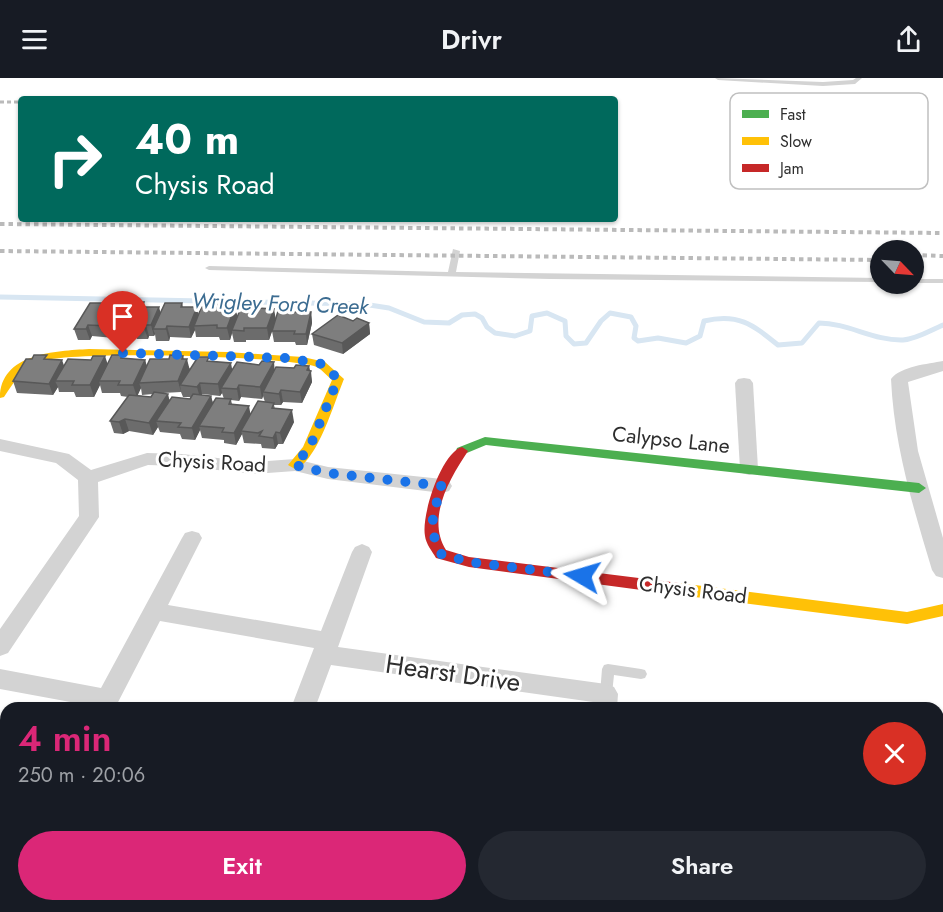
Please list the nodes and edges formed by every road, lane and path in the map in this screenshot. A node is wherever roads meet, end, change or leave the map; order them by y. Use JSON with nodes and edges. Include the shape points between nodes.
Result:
{"nodes":[{"id":1,"x":718,"y":78,"type":"edge"},
{"id":2,"x":859,"y":78,"type":"edge"},
{"id":3,"x":456,"y":251,"type":"dead end"},
{"id":4,"x":209,"y":268,"type":"dead end"},
{"id":5,"x":452,"y":274,"type":"junction"},
{"id":6,"x":870,"y":280,"type":"edge"},
{"id":7,"x":924,"y":281,"type":"edge"},
{"id":8,"x":943,"y":281,"type":"edge"},
{"id":9,"x":943,"y":366,"type":"edge"},
{"id":10,"x":744,"y":383,"type":"dead end"},
{"id":11,"x":0,"y":394,"type":"edge"},
{"id":12,"x":0,"y":445,"type":"edge"},
{"id":13,"x":294,"y":465,"type":"junction"},
{"id":14,"x":750,"y":469,"type":"junction"},
{"id":15,"x":88,"y":478,"type":"junction"},
{"id":16,"x":442,"y":486,"type":"junction"},
{"id":17,"x":919,"y":488,"type":"junction"},
{"id":18,"x":192,"y":538,"type":"dead end"},
{"id":19,"x":362,"y":552,"type":"dead end"},
{"id":20,"x":943,"y":570,"type":"edge"},
{"id":21,"x":943,"y":610,"type":"edge"},
{"id":22,"x":154,"y":611,"type":"junction"},
{"id":23,"x":0,"y":647,"type":"edge"},
{"id":24,"x":324,"y":647,"type":"junction"},
{"id":25,"x":641,"y":674,"type":"dead end"},
{"id":26,"x":0,"y":679,"type":"edge"},
{"id":27,"x":606,"y":701,"type":"edge"},
{"id":28,"x":102,"y":702,"type":"edge"},
{"id":29,"x":107,"y":702,"type":"edge"},
{"id":30,"x":305,"y":702,"type":"edge"}],
"edges":[{"from":1,"to":2,"type":"lane","via":[[822,84],[855,82]]},
{"from":3,"to":5,"type":"lane"},
{"from":4,"to":5,"type":"lane"},
{"from":5,"to":6,"type":"lane"},
{"from":7,"to":8,"type":"lane"},
{"from":9,"to":17,"type":"street","via":[[899,379],[900,404]]},
{"from":10,"to":14,"type":"street"},
{"from":11,"to":13,"type":"street","via":[[11,373],[39,356],[123,353],[286,358],[322,364],[338,379],[309,449]]},
{"from":12,"to":15,"type":"street","via":[[62,458]]},
{"from":13,"to":15,"type":"street","name":"Chysis Road","via":[[253,468],[147,459]]},
{"from":13,"to":16,"type":"street","name":"Chysis Road","via":[[328,473]]},
{"from":14,"to":16,"type":"street","name":"Calypso Lane","via":[[485,441],[457,455]]},
{"from":14,"to":17,"type":"street","name":"Calypso Lane"},
{"from":15,"to":23,"type":"street","via":[[88,517]]},
{"from":16,"to":21,"type":"street","name":"Chysis Road","via":[[432,518],[432,537],[441,554],[469,562],[907,618]]},
{"from":17,"to":20,"type":"street"},
{"from":18,"to":22,"type":"street"},
{"from":19,"to":24,"type":"street"},
{"from":22,"to":24,"type":"street","name":"Hearst Drive"},
{"from":22,"to":29,"type":"street"},
{"from":24,"to":27,"type":"street","name":"Hearst Drive"},
{"from":24,"to":30,"type":"street"},
{"from":25,"to":27,"type":"lane","via":[[608,669]]},
{"from":26,"to":28,"type":"street"}]}
